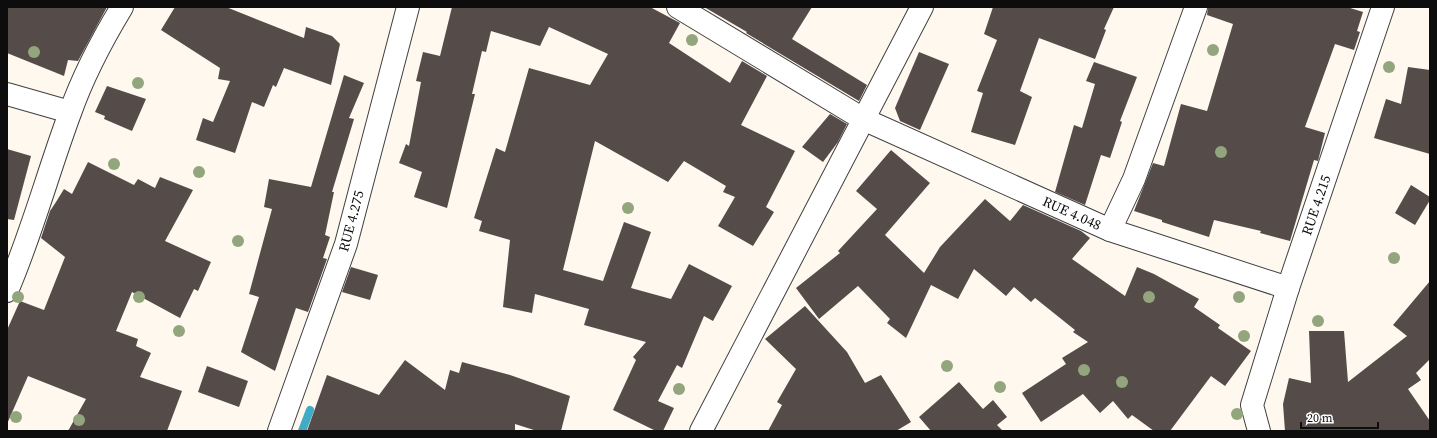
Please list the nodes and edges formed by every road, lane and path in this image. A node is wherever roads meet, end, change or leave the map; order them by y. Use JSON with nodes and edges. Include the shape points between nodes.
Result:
{"nodes":[{"id":1,"x":122,"y":7,"type":"edge"},
{"id":2,"x":408,"y":7,"type":"edge"},
{"id":3,"x":678,"y":7,"type":"edge"},
{"id":4,"x":922,"y":7,"type":"edge"},
{"id":5,"x":1196,"y":7,"type":"edge"},
{"id":6,"x":1383,"y":7,"type":"edge"},
{"id":7,"x":7,"y":94,"type":"edge"},
{"id":8,"x":70,"y":112,"type":"junction"},
{"id":9,"x":863,"y":119,"type":"junction"},
{"id":10,"x":1110,"y":230,"type":"junction"},
{"id":11,"x":1288,"y":288,"type":"junction"},
{"id":12,"x":7,"y":291,"type":"edge"},
{"id":13,"x":279,"y":431,"type":"edge"},
{"id":14,"x":701,"y":431,"type":"edge"},
{"id":15,"x":1259,"y":431,"type":"edge"}],
"edges":[{"from":1,"to":8,"type":"street","via":[[103,38]]},
{"from":2,"to":13,"type":"street","name":"RUE 4.275","via":[[346,244]]},
{"from":3,"to":9,"type":"street","name":"RUE 4.048"},
{"from":4,"to":9,"type":"street"},
{"from":5,"to":10,"type":"street","via":[[1134,179]]},
{"from":6,"to":11,"type":"street","name":"RUE 4.215"},
{"from":7,"to":8,"type":"street"},
{"from":8,"to":12,"type":"street","via":[[25,250]]},
{"from":9,"to":10,"type":"street","name":"RUE 4.048"},
{"from":9,"to":14,"type":"street"},
{"from":10,"to":11,"type":"street","name":"RUE 4.048"},
{"from":11,"to":15,"type":"street","name":"RUE 4.215","via":[[1252,405]]}]}
